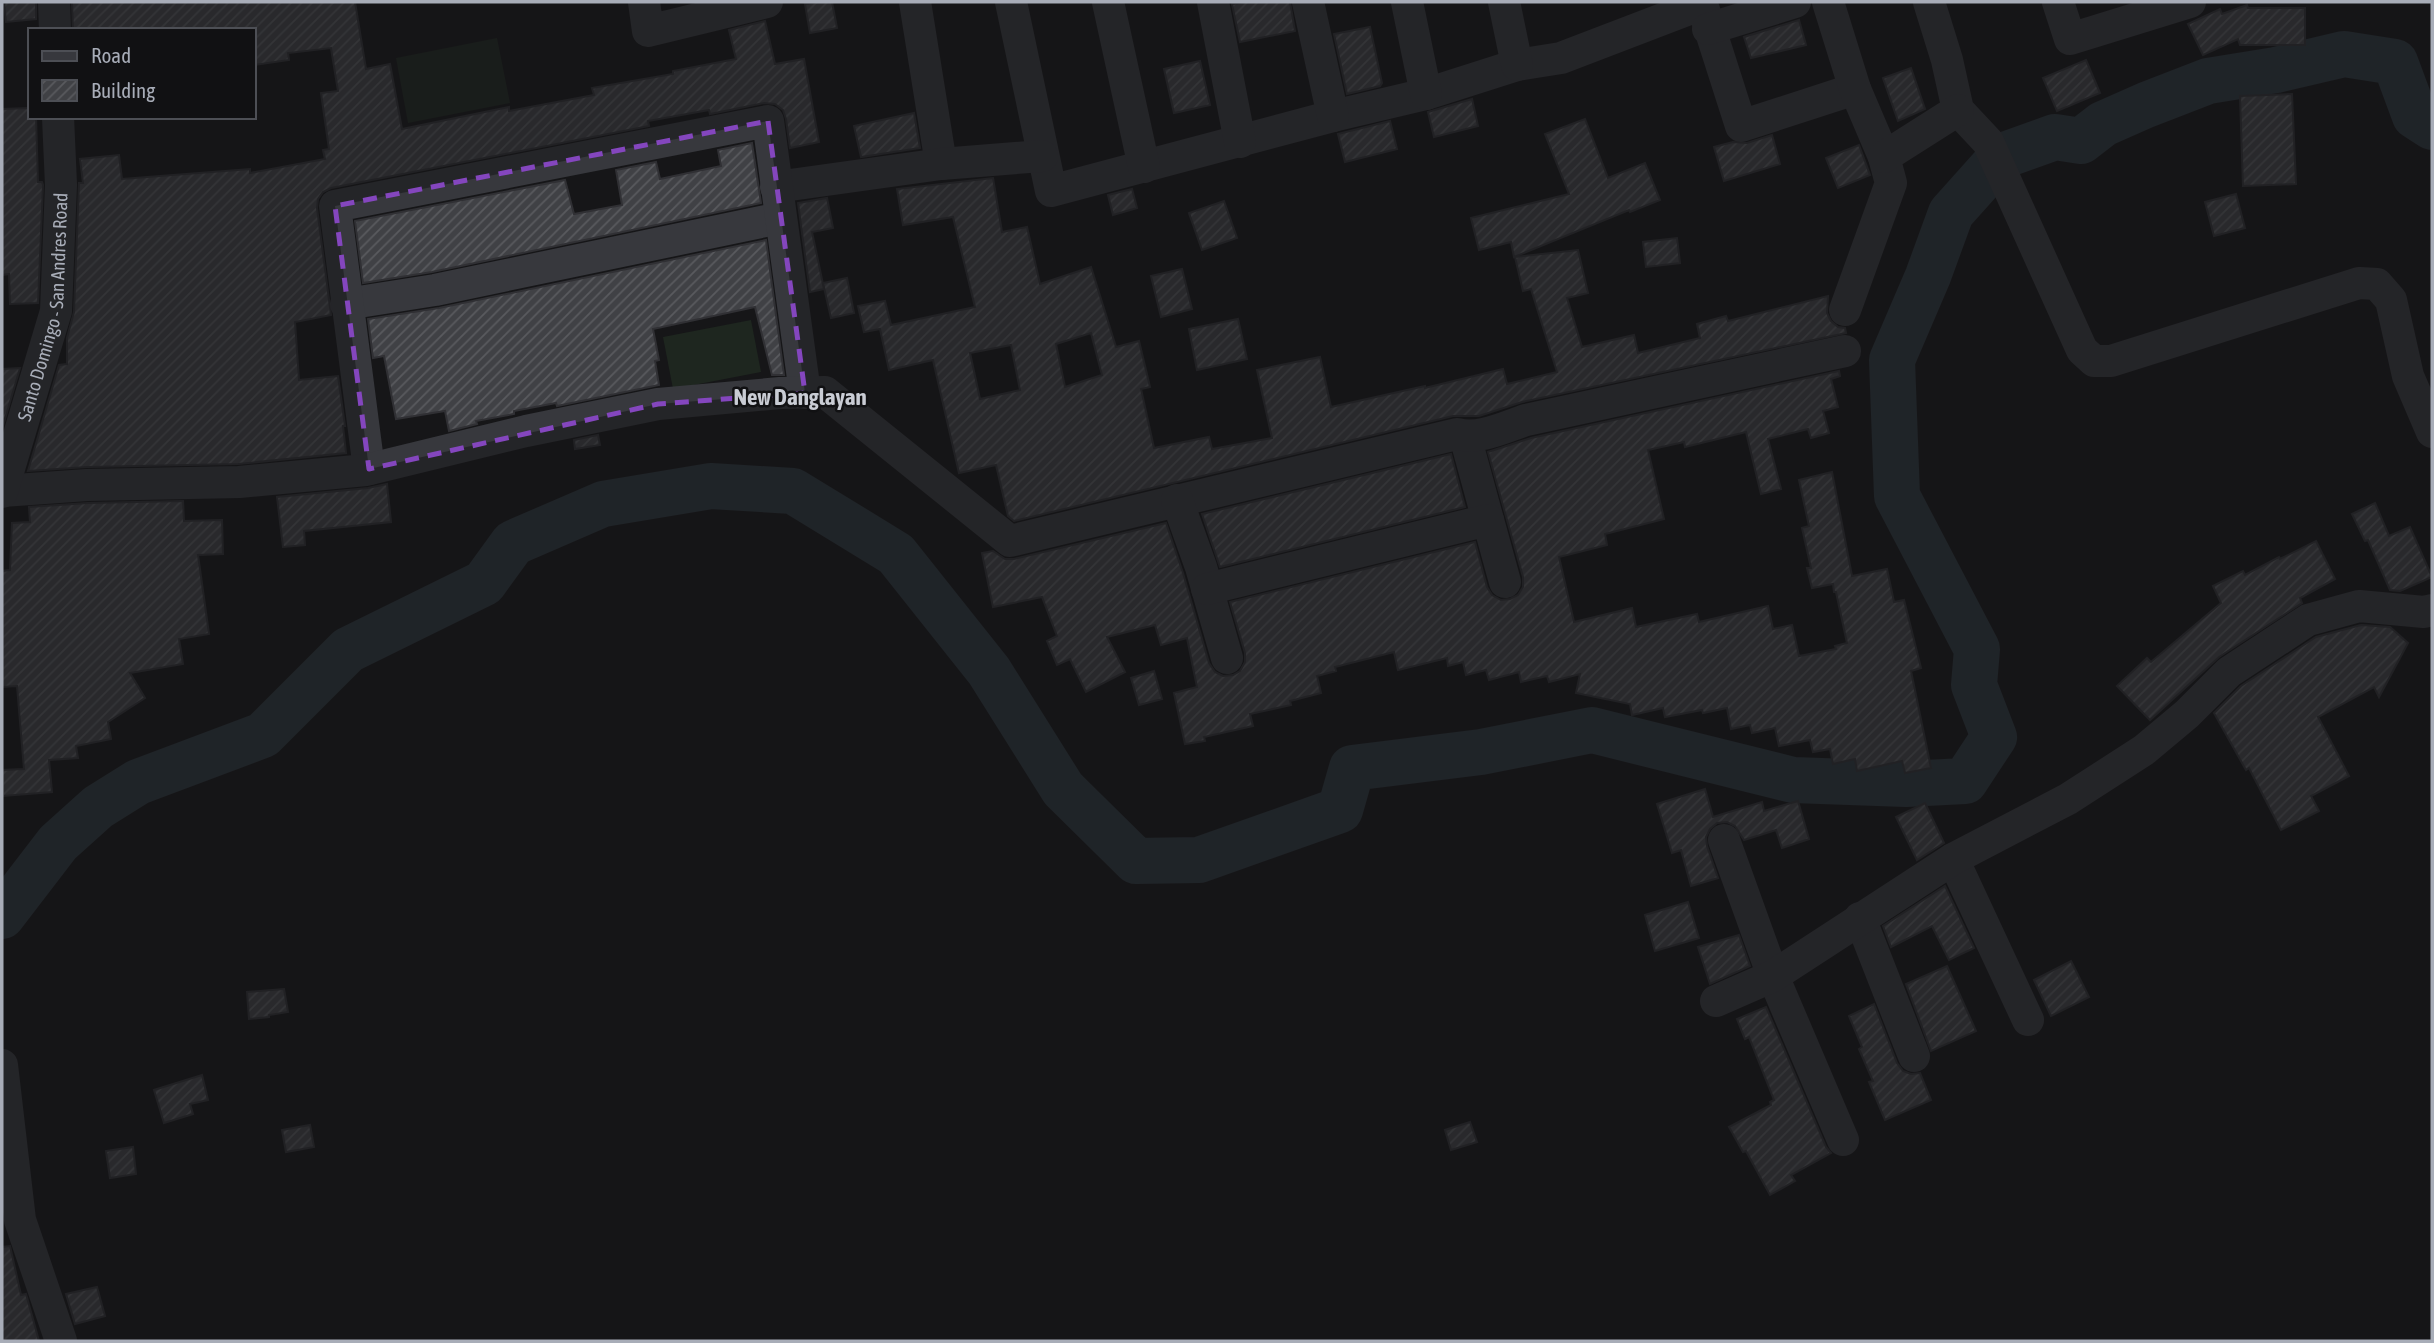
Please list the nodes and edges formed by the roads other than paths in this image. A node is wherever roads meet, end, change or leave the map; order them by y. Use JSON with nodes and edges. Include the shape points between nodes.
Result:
{"nodes":[{"id":1,"x":54,"y":2,"type":"edge"},
{"id":2,"x":644,"y":2,"type":"edge"},
{"id":3,"x":767,"y":2,"type":"edge"},
{"id":4,"x":915,"y":2,"type":"edge"},
{"id":5,"x":1011,"y":2,"type":"edge"},
{"id":6,"x":1108,"y":2,"type":"edge"},
{"id":7,"x":1213,"y":2,"type":"edge"},
{"id":8,"x":1308,"y":2,"type":"edge"},
{"id":9,"x":1407,"y":2,"type":"edge"},
{"id":10,"x":1504,"y":2,"type":"edge"},
{"id":11,"x":1795,"y":2,"type":"edge"},
{"id":12,"x":1828,"y":2,"type":"edge"},
{"id":13,"x":1929,"y":2,"type":"edge"},
{"id":14,"x":2057,"y":2,"type":"edge"},
{"id":15,"x":2178,"y":4,"type":"edge"},
{"id":16,"x":55,"y":28,"type":"edge"},
{"id":17,"x":1708,"y":29,"type":"junction"},
{"id":18,"x":1517,"y":65,"type":"junction"},
{"id":19,"x":1855,"y":89,"type":"junction"},
{"id":20,"x":1426,"y":94,"type":"junction"},
{"id":21,"x":1958,"y":110,"type":"junction"},
{"id":22,"x":1332,"y":116,"type":"junction"},
{"id":23,"x":58,"y":119,"type":"edge"},
{"id":24,"x":1240,"y":142,"type":"junction"},
{"id":25,"x":1042,"y":156,"type":"junction"},
{"id":26,"x":1884,"y":157,"type":"junction"},
{"id":27,"x":941,"y":164,"type":"junction"},
{"id":28,"x":1144,"y":167,"type":"junction"},
{"id":29,"x":776,"y":187,"type":"junction"},
{"id":30,"x":780,"y":218,"type":"junction"},
{"id":31,"x":346,"y":304,"type":"junction"},
{"id":32,"x":1845,"y":310,"type":"dead end"},
{"id":33,"x":1845,"y":351,"type":"dead end"},
{"id":34,"x":805,"y":393,"type":"junction"},
{"id":35,"x":2432,"y":432,"type":"edge"},
{"id":36,"x":1465,"y":436,"type":"junction"},
{"id":37,"x":369,"y":469,"type":"junction"},
{"id":38,"x":2,"y":491,"type":"edge"},
{"id":39,"x":1178,"y":500,"type":"junction"},
{"id":40,"x":1488,"y":520,"type":"junction"},
{"id":41,"x":1505,"y":582,"type":"dead end"},
{"id":42,"x":1208,"y":589,"type":"junction"},
{"id":43,"x":2432,"y":610,"type":"edge"},
{"id":44,"x":1227,"y":658,"type":"dead end"},
{"id":45,"x":1724,"y":840,"type":"dead end"},
{"id":46,"x":1953,"y":859,"type":"junction"},
{"id":47,"x":1860,"y":918,"type":"junction"},
{"id":48,"x":1773,"y":976,"type":"junction"},
{"id":49,"x":1716,"y":1001,"type":"dead end"},
{"id":50,"x":2028,"y":1020,"type":"dead end"},
{"id":51,"x":1914,"y":1056,"type":"dead end"},
{"id":52,"x":2,"y":1065,"type":"edge"},
{"id":53,"x":1843,"y":1140,"type":"dead end"},
{"id":54,"x":61,"y":1341,"type":"edge"}],
"edges":[{"from":1,"to":16,"type":"street"},
{"from":2,"to":3,"type":"street","via":[[648,31]]},
{"from":4,"to":27,"type":"street"},
{"from":5,"to":25,"type":"street"},
{"from":6,"to":28,"type":"street"},
{"from":7,"to":24,"type":"street"},
{"from":8,"to":22,"type":"street"},
{"from":9,"to":20,"type":"street"},
{"from":10,"to":18,"type":"street"},
{"from":11,"to":17,"type":"street"},
{"from":12,"to":19,"type":"street"},
{"from":13,"to":21,"type":"street"},
{"from":14,"to":15,"type":"street","via":[[2070,39]]},
{"from":17,"to":18,"type":"street","via":[[1702,4],[1561,58]]},
{"from":17,"to":19,"type":"street","via":[[1741,126]]},
{"from":18,"to":20,"type":"street"},
{"from":19,"to":26,"type":"street"},
{"from":20,"to":22,"type":"street"},
{"from":21,"to":26,"type":"street"},
{"from":21,"to":35,"type":"street","via":[[1988,142],[2082,350],[2094,361],[2111,361],[2359,283],[2378,284],[2391,300],[2408,376]]},
{"from":22,"to":24,"type":"street"},
{"from":23,"to":38,"type":"street","name":"Santo Domingo - San Andres Road","via":[[61,185],[56,311]]},
{"from":24,"to":28,"type":"street"},
{"from":25,"to":27,"type":"street"},
{"from":25,"to":28,"type":"street","via":[[1051,191]]},
{"from":26,"to":32,"type":"street","via":[[1891,183]]},
{"from":27,"to":29,"type":"street"},
{"from":29,"to":30,"type":"street"},
{"from":29,"to":31,"type":"street","via":[[768,121],[335,206]]},
{"from":30,"to":31,"type":"street","via":[[435,290]]},
{"from":30,"to":34,"type":"street"},
{"from":31,"to":37,"type":"street"},
{"from":33,"to":36,"type":"street"},
{"from":34,"to":37,"type":"street","via":[[658,404]]},
{"from":34,"to":39,"type":"street","via":[[825,392],[1010,541]]},
{"from":36,"to":39,"type":"street","via":[[1457,434]]},
{"from":36,"to":40,"type":"street"},
{"from":37,"to":38,"type":"street","via":[[239,482]]},
{"from":39,"to":42,"type":"street"},
{"from":40,"to":41,"type":"street"},
{"from":40,"to":42,"type":"street"},
{"from":42,"to":44,"type":"street"},
{"from":43,"to":46,"type":"street","via":[[2359,606],[2308,620],[2229,672],[2144,750],[2068,799]]},
{"from":45,"to":48,"type":"street"},
{"from":46,"to":47,"type":"street"},
{"from":46,"to":50,"type":"street"},
{"from":47,"to":48,"type":"street"},
{"from":47,"to":51,"type":"street"},
{"from":48,"to":49,"type":"street"},
{"from":48,"to":53,"type":"street"},
{"from":52,"to":54,"type":"street","via":[[20,1220]]}]}
